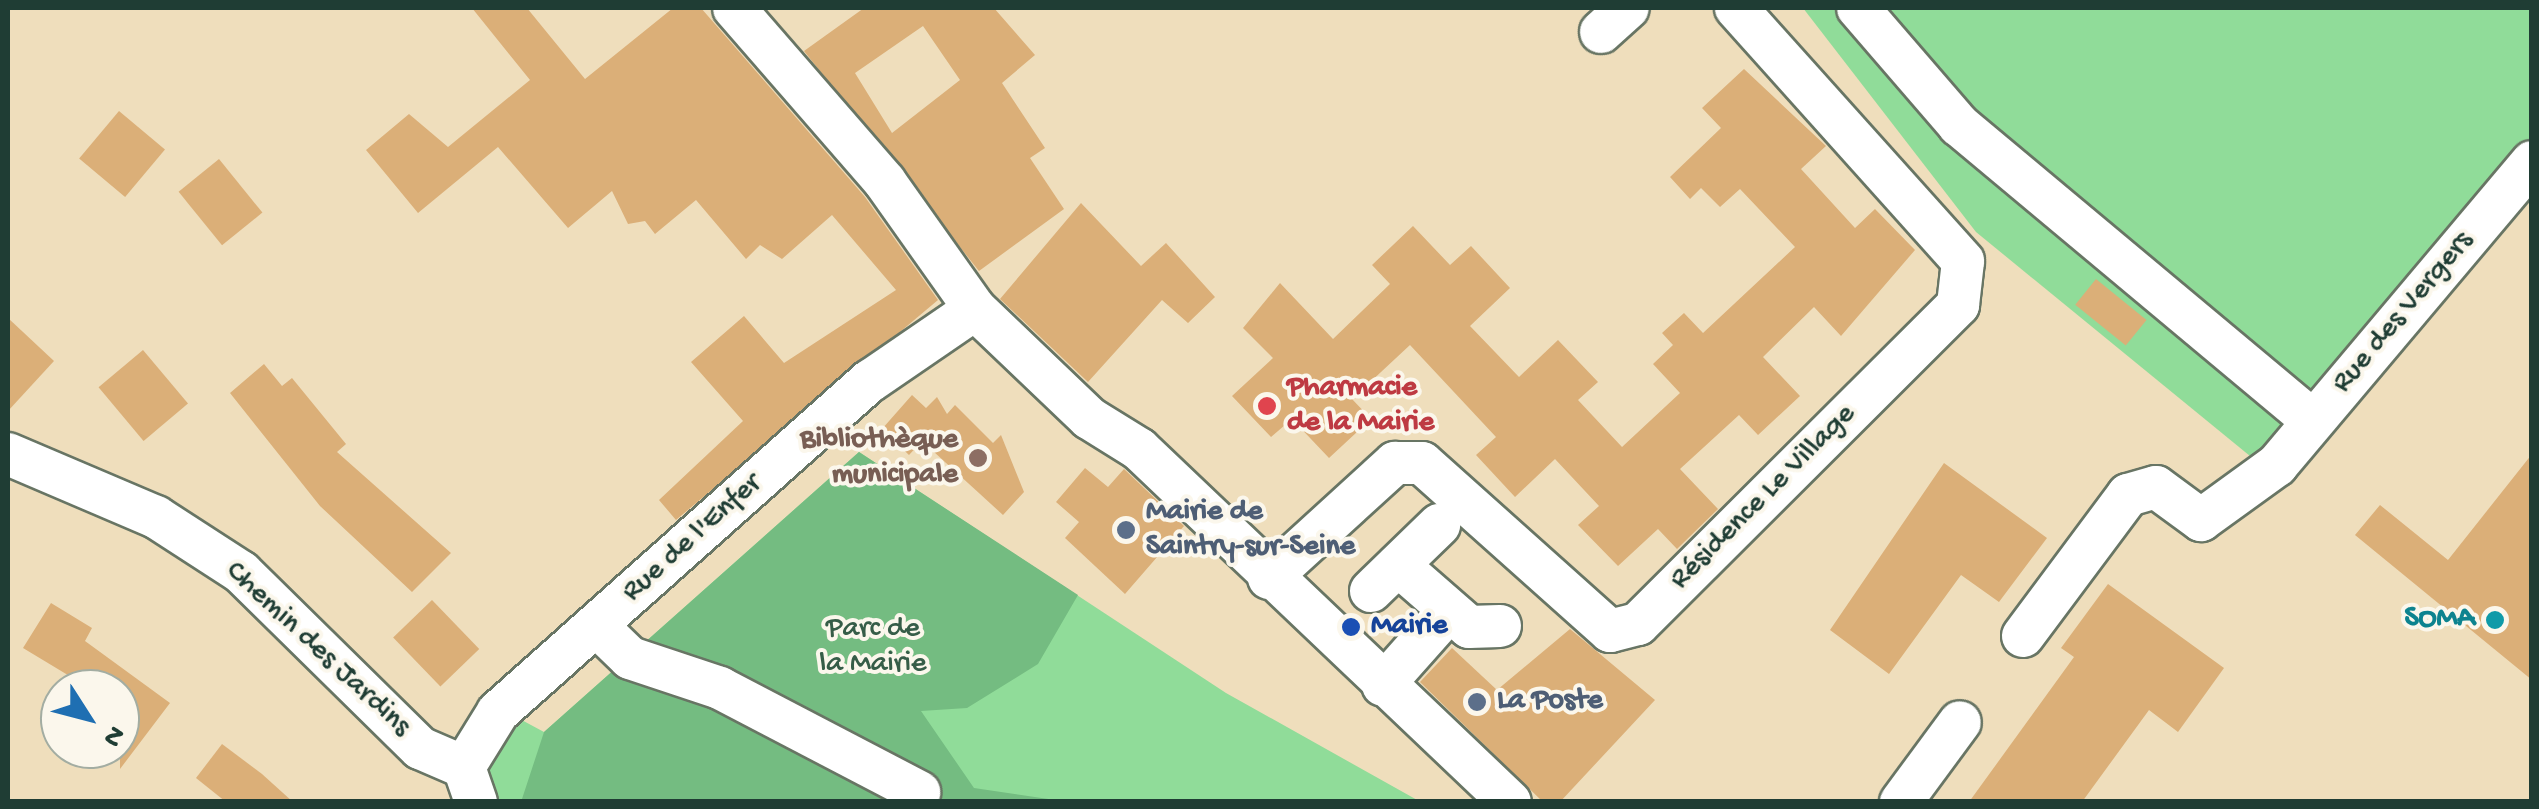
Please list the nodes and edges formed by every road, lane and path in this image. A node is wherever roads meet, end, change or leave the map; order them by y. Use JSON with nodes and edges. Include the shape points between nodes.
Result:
{"nodes":[{"id":1,"x":734,"y":8,"type":"edge"},
{"id":2,"x":1736,"y":8,"type":"edge"},
{"id":3,"x":1858,"y":8,"type":"edge"},
{"id":4,"x":2532,"y":162,"type":"edge"},
{"id":5,"x":975,"y":309,"type":"junction"},
{"id":6,"x":2313,"y":421,"type":"junction"},
{"id":7,"x":8,"y":454,"type":"edge"},
{"id":8,"x":1440,"y":525,"type":"dead end"},
{"id":9,"x":1269,"y":578,"type":"junction"},
{"id":10,"x":1447,"y":613,"type":"junction"},
{"id":11,"x":597,"y":626,"type":"junction"},
{"id":12,"x":1500,"y":626,"type":"dead end"},
{"id":13,"x":2023,"y":636,"type":"dead end"},
{"id":14,"x":1383,"y":685,"type":"junction"},
{"id":15,"x":1960,"y":722,"type":"dead end"},
{"id":16,"x":470,"y":784,"type":"edge"},
{"id":17,"x":918,"y":792,"type":"dead end"},
{"id":18,"x":1510,"y":802,"type":"edge"},
{"id":19,"x":1902,"y":802,"type":"edge"}],
"edges":[{"from":1,"to":5,"type":"street","via":[[885,182]]},
{"from":2,"to":9,"type":"street","name":"Résidence Le Village","via":[[1963,261],[1958,305],[1638,624],[1610,632],[1422,463],[1395,463]]},
{"from":3,"to":6,"type":"street","via":[[1959,125]]},
{"from":4,"to":6,"type":"street","name":"Rue des Vergers"},
{"from":5,"to":9,"type":"street","via":[[1089,418],[1139,449]]},
{"from":5,"to":11,"type":"street","name":"Rue de l'Enfer","via":[[870,381]]},
{"from":6,"to":13,"type":"street","name":"Rue des Vergers","via":[[2277,464],[2202,520],[2146,485],[2117,508]]},
{"from":7,"to":16,"type":"street","name":"Chemin des Jardins","via":[[156,517],[240,572],[420,748]]},
{"from":8,"to":10,"type":"street","via":[[1385,578]]},
{"from":9,"to":14,"type":"street"},
{"from":10,"to":12,"type":"street","via":[[1469,627]]},
{"from":10,"to":14,"type":"street"},
{"from":11,"to":16,"type":"street","name":"Rue de l'Enfer","via":[[498,712]]},
{"from":11,"to":17,"type":"street","via":[[630,658],[720,688]]},
{"from":14,"to":18,"type":"street"},
{"from":15,"to":19,"type":"street"}]}
